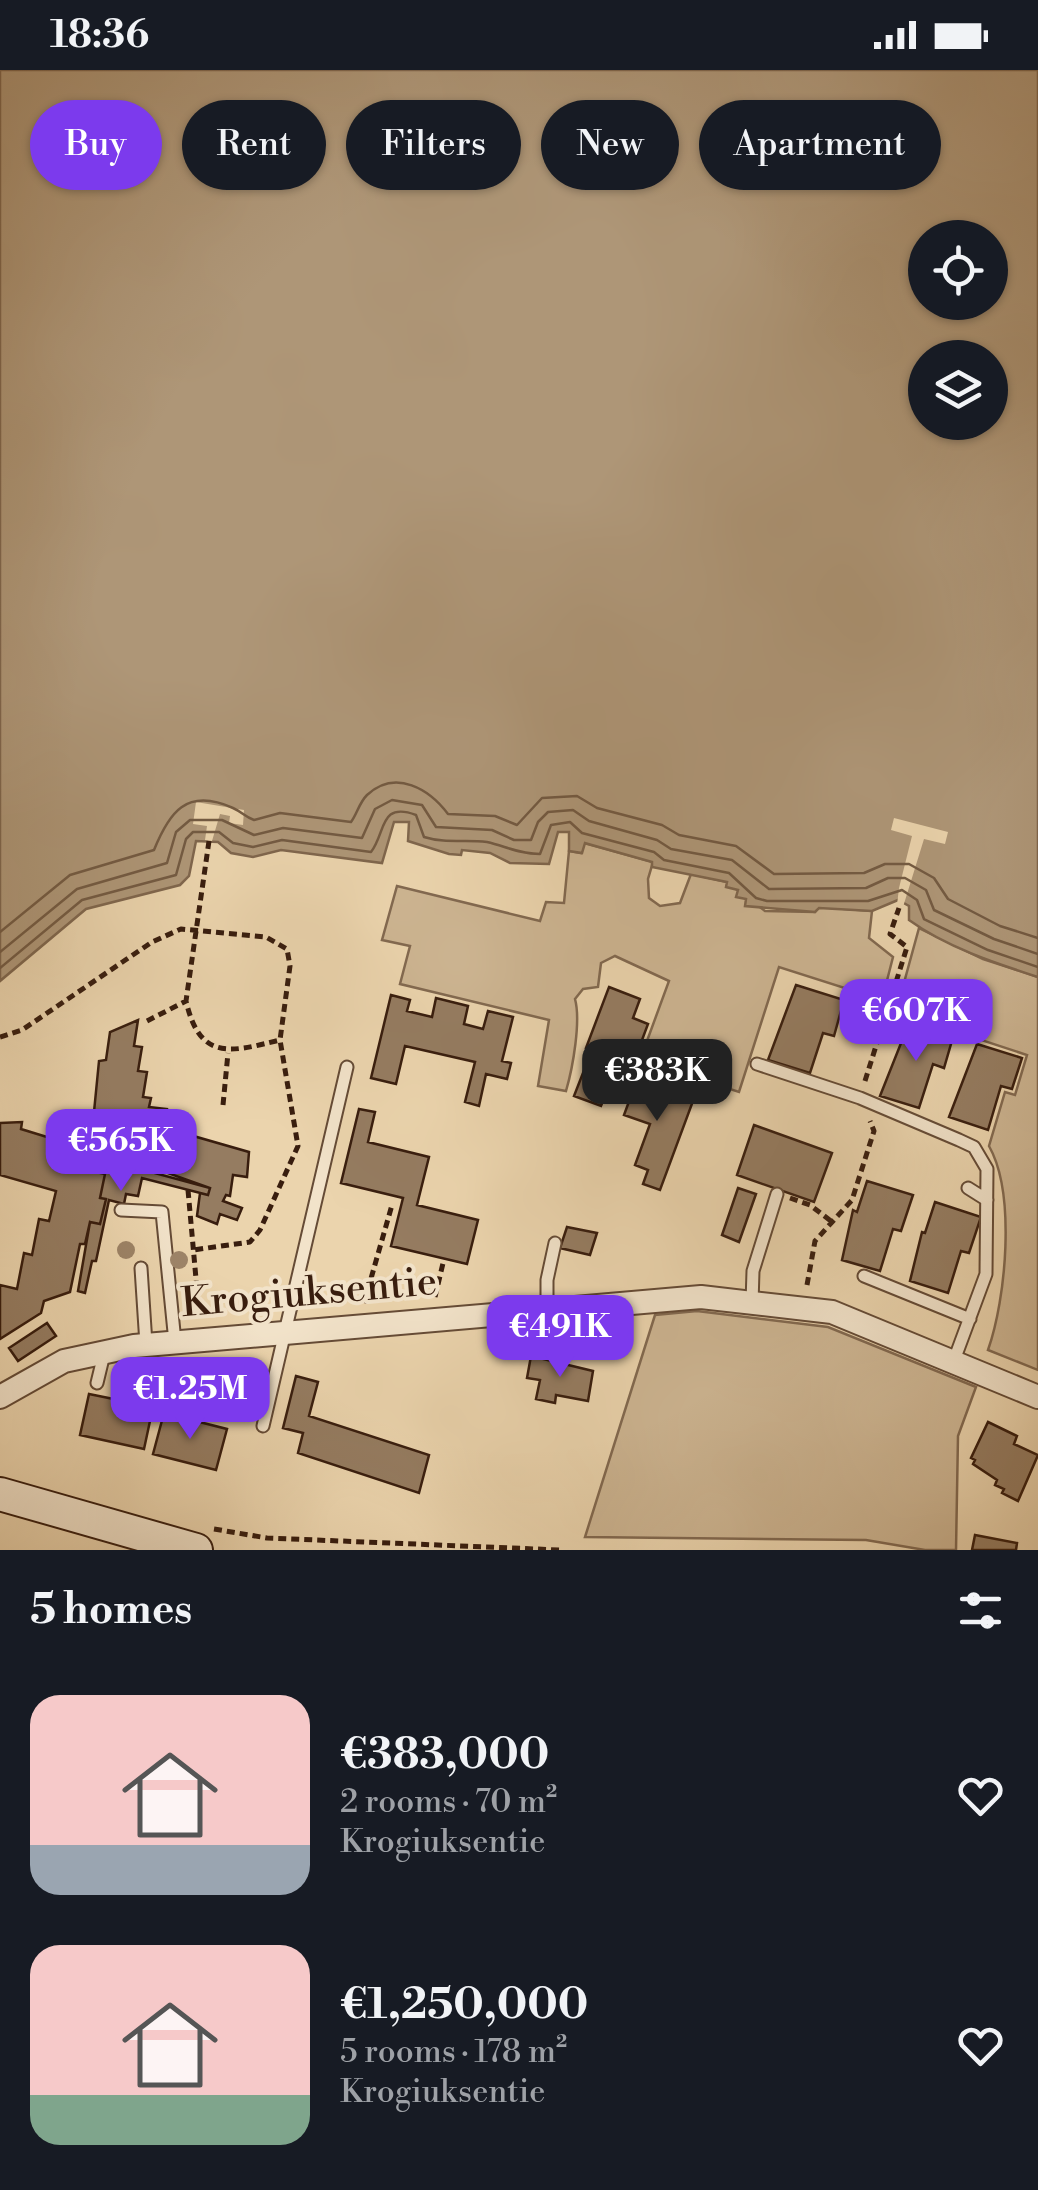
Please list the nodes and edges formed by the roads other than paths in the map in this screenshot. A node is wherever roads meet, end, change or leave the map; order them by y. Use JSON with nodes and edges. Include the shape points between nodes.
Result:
{"nodes":[{"id":1,"x":757,"y":1064,"type":"dead end"},
{"id":2,"x":348,"y":1067,"type":"dead end"},
{"id":3,"x":968,"y":1188,"type":"dead end"},
{"id":4,"x":777,"y":1194,"type":"road end"},
{"id":5,"x":987,"y":1200,"type":"junction"},
{"id":6,"x":121,"y":1210,"type":"dead end"},
{"id":7,"x":555,"y":1244,"type":"dead end"},
{"id":8,"x":141,"y":1268,"type":"dead end"},
{"id":9,"x":864,"y":1276,"type":"dead end"},
{"id":10,"x":752,"y":1303,"type":"junction"},
{"id":11,"x":542,"y":1310,"type":"junction"},
{"id":12,"x":970,"y":1319,"type":"junction"},
{"id":13,"x":282,"y":1332,"type":"junction"},
{"id":14,"x":174,"y":1342,"type":"junction"},
{"id":15,"x":146,"y":1344,"type":"junction"},
{"id":16,"x":536,"y":1345,"type":"dead end"},
{"id":17,"x":105,"y":1350,"type":"junction"},
{"id":18,"x":953,"y":1362,"type":"junction"},
{"id":19,"x":97,"y":1383,"type":"dead end"},
{"id":20,"x":1038,"y":1396,"type":"edge"},
{"id":21,"x":0,"y":1397,"type":"edge"},
{"id":22,"x":263,"y":1426,"type":"dead end"},
{"id":23,"x":0,"y":1494,"type":"edge"},
{"id":24,"x":197,"y":1538,"type":"edge"}],
"edges":[{"from":1,"to":5,"type":"lane","via":[[860,1098],[974,1148],[987,1170]]},
{"from":2,"to":13,"type":"lane"},
{"from":3,"to":5,"type":"lane"},
{"from":4,"to":10,"type":"lane","via":[[753,1271]]},
{"from":5,"to":12,"type":"lane","via":[[986,1274]]},
{"from":6,"to":14,"type":"lane","via":[[162,1212]]},
{"from":7,"to":11,"type":"lane"},
{"from":8,"to":15,"type":"lane"},
{"from":9,"to":12,"type":"lane"},
{"from":10,"to":11,"type":"street","name":"Krogiuksentie","via":[[701,1297]]},
{"from":10,"to":18,"type":"street","name":"Krogiuksentie","via":[[832,1312]]},
{"from":11,"to":13,"type":"street","name":"Krogiuksentie"},
{"from":11,"to":16,"type":"lane"},
{"from":12,"to":18,"type":"lane"},
{"from":13,"to":14,"type":"street","name":"Krogiuksentie"},
{"from":13,"to":22,"type":"lane"},
{"from":14,"to":15,"type":"street","name":"Krogiuksentie"},
{"from":15,"to":17,"type":"street","name":"Krogiuksentie"},
{"from":17,"to":19,"type":"lane"},
{"from":17,"to":21,"type":"street","name":"Krogiuksentie","via":[[64,1360]]},
{"from":18,"to":20,"type":"street","name":"Krogiuksentie"},
{"from":23,"to":24,"type":"main road"}]}
